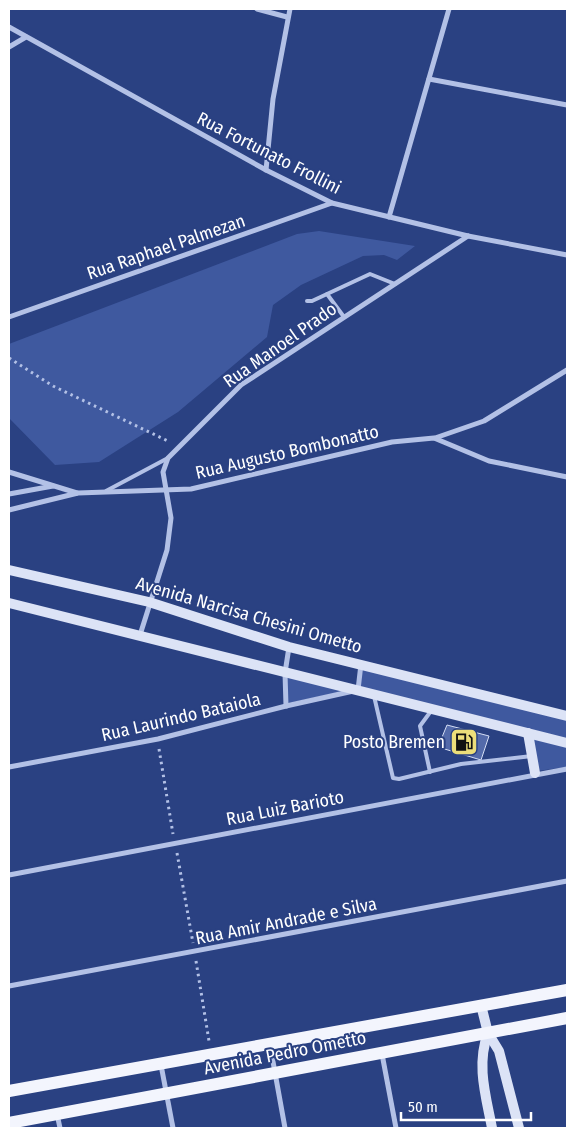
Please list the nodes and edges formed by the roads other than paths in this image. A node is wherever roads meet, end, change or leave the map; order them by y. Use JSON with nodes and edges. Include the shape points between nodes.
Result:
{"nodes":[{"id":1,"x":257,"y":9,"type":"edge"},
{"id":2,"x":290,"y":9,"type":"edge"},
{"id":3,"x":449,"y":9,"type":"edge"},
{"id":4,"x":287,"y":17,"type":"junction"},
{"id":5,"x":9,"y":27,"type":"edge"},
{"id":6,"x":26,"y":38,"type":"junction"},
{"id":7,"x":9,"y":47,"type":"edge"},
{"id":8,"x":428,"y":79,"type":"junction"},
{"id":9,"x":567,"y":105,"type":"edge"},
{"id":10,"x":266,"y":170,"type":"junction"},
{"id":11,"x":332,"y":203,"type":"junction"},
{"id":12,"x":389,"y":217,"type":"junction"},
{"id":13,"x":468,"y":236,"type":"junction"},
{"id":14,"x":567,"y":256,"type":"edge"},
{"id":15,"x":395,"y":284,"type":"junction"},
{"id":16,"x":327,"y":294,"type":"junction"},
{"id":17,"x":307,"y":302,"type":"dead end"},
{"id":18,"x":9,"y":317,"type":"edge"},
{"id":19,"x":344,"y":317,"type":"junction"},
{"id":20,"x":567,"y":370,"type":"edge"},
{"id":21,"x":434,"y":438,"type":"junction"},
{"id":22,"x":168,"y":458,"type":"junction"},
{"id":23,"x":9,"y":472,"type":"edge"},
{"id":24,"x":567,"y":477,"type":"edge"},
{"id":25,"x":54,"y":486,"type":"junction"},
{"id":26,"x":168,"y":490,"type":"junction"},
{"id":27,"x":104,"y":492,"type":"junction"},
{"id":28,"x":78,"y":493,"type":"junction"},
{"id":29,"x":9,"y":494,"type":"edge"},
{"id":30,"x":9,"y":510,"type":"edge"},
{"id":31,"x":9,"y":570,"type":"edge"},
{"id":32,"x":149,"y":602,"type":"junction"},
{"id":33,"x":9,"y":603,"type":"edge"},
{"id":34,"x":140,"y":635,"type":"junction"},
{"id":35,"x":289,"y":647,"type":"junction"},
{"id":36,"x":361,"y":664,"type":"junction"},
{"id":37,"x":285,"y":673,"type":"junction"},
{"id":38,"x":358,"y":690,"type":"junction"},
{"id":39,"x":373,"y":694,"type":"junction"},
{"id":40,"x":286,"y":706,"type":"junction"},
{"id":41,"x":433,"y":709,"type":"junction"},
{"id":42,"x":567,"y":716,"type":"edge"},
{"id":43,"x":528,"y":733,"type":"junction"},
{"id":44,"x":567,"y":744,"type":"edge"},
{"id":45,"x":532,"y":756,"type":"junction"},
{"id":46,"x":9,"y":767,"type":"edge"},
{"id":47,"x":567,"y":768,"type":"edge"},
{"id":48,"x":430,"y":772,"type":"junction"},
{"id":49,"x":535,"y":773,"type":"junction"},
{"id":50,"x":9,"y":874,"type":"edge"},
{"id":51,"x":567,"y":881,"type":"edge"},
{"id":52,"x":9,"y":986,"type":"edge"},
{"id":53,"x":567,"y":990,"type":"edge"},
{"id":54,"x":481,"y":1005,"type":"junction"},
{"id":55,"x":567,"y":1018,"type":"edge"},
{"id":56,"x":488,"y":1033,"type":"junction"},
{"id":57,"x":270,"y":1043,"type":"junction"},
{"id":58,"x":382,"y":1053,"type":"junction"},
{"id":59,"x":160,"y":1062,"type":"junction"},
{"id":60,"x":275,"y":1073,"type":"junction"},
{"id":61,"x":9,"y":1091,"type":"edge"},
{"id":62,"x":166,"y":1093,"type":"junction"},
{"id":63,"x":57,"y":1114,"type":"junction"},
{"id":64,"x":9,"y":1123,"type":"edge"},
{"id":65,"x":60,"y":1128,"type":"edge"},
{"id":66,"x":173,"y":1128,"type":"edge"},
{"id":67,"x":285,"y":1128,"type":"edge"},
{"id":68,"x":396,"y":1128,"type":"edge"},
{"id":69,"x":492,"y":1128,"type":"edge"},
{"id":70,"x":519,"y":1128,"type":"edge"}],
"edges":[{"from":1,"to":4,"type":"street"},
{"from":2,"to":4,"type":"street"},
{"from":3,"to":8,"type":"street"},
{"from":4,"to":10,"type":"street"},
{"from":5,"to":6,"type":"street","name":"Rua Fortunato Frollini"},
{"from":6,"to":7,"type":"street"},
{"from":6,"to":10,"type":"street","name":"Rua Fortunato Frollini"},
{"from":8,"to":9,"type":"street"},
{"from":8,"to":12,"type":"street"},
{"from":10,"to":11,"type":"street","name":"Rua Fortunato Frollini"},
{"from":11,"to":12,"type":"street","name":"Rua Fortunato Frollini"},
{"from":11,"to":18,"type":"street","name":"Rua Raphael Palmezan"},
{"from":12,"to":13,"type":"street","name":"Rua Fortunato Frollini"},
{"from":13,"to":14,"type":"street","name":"Rua Fortunato Frollini"},
{"from":13,"to":15,"type":"street","name":"Rua Manoel Prado"},
{"from":15,"to":16,"type":"lane","via":[[370,274]]},
{"from":15,"to":19,"type":"street","name":"Rua Manoel Prado"},
{"from":16,"to":17,"type":"lane"},
{"from":16,"to":19,"type":"lane"},
{"from":19,"to":22,"type":"street","name":"Rua Manoel Prado","via":[[241,385]]},
{"from":20,"to":21,"type":"street","via":[[484,421]]},
{"from":21,"to":24,"type":"street","name":"Rua Augusto Bombonatto","via":[[488,462]]},
{"from":21,"to":26,"type":"street","name":"Rua Augusto Bombonatto","via":[[392,442],[191,489]]},
{"from":22,"to":26,"type":"street","via":[[163,472]]},
{"from":22,"to":27,"type":"lane"},
{"from":23,"to":25,"type":"street"},
{"from":25,"to":28,"type":"street"},
{"from":25,"to":29,"type":"street"},
{"from":26,"to":27,"type":"street","name":"Rua Augusto Bombonatto"},
{"from":26,"to":32,"type":"street","via":[[171,518],[167,550]]},
{"from":27,"to":28,"type":"street","name":"Rua Augusto Bombonatto"},
{"from":28,"to":30,"type":"street","name":"Rua Augusto Bombonatto"},
{"from":31,"to":32,"type":"street","name":"Avenida Narcisa Chesini Ometto"},
{"from":32,"to":34,"type":"street"},
{"from":32,"to":35,"type":"street","name":"Avenida Narcisa Chesini Ometto"},
{"from":33,"to":34,"type":"street"},
{"from":34,"to":37,"type":"street"},
{"from":35,"to":36,"type":"street","name":"Avenida Narcisa Chesini Ometto"},
{"from":35,"to":37,"type":"street"},
{"from":36,"to":38,"type":"street"},
{"from":36,"to":42,"type":"street","name":"Avenida Narcisa Chesini Ometto"},
{"from":37,"to":38,"type":"street"},
{"from":37,"to":40,"type":"street"},
{"from":38,"to":39,"type":"street"},
{"from":38,"to":40,"type":"street","name":"Rua Laurindo Bataiola"},
{"from":39,"to":41,"type":"street"},
{"from":39,"to":48,"type":"lane","via":[[392,778],[399,780]]},
{"from":40,"to":46,"type":"street","name":"Rua Laurindo Bataiola","via":[[158,739]]},
{"from":41,"to":43,"type":"street"},
{"from":41,"to":48,"type":"lane","via":[[420,726]]},
{"from":43,"to":44,"type":"street"},
{"from":43,"to":45,"type":"street"},
{"from":45,"to":48,"type":"lane","via":[[461,764]]},
{"from":45,"to":49,"type":"street"},
{"from":47,"to":49,"type":"street","name":"Rua Luiz Barioto"},
{"from":49,"to":50,"type":"street","name":"Rua Luiz Barioto"},
{"from":51,"to":52,"type":"street","name":"Rua Amir Andrade e Silva"},
{"from":53,"to":54,"type":"main road","name":"Avenida Pedro Ometto"},
{"from":54,"to":56,"type":"street"},
{"from":54,"to":57,"type":"main road","name":"Avenida Pedro Ometto"},
{"from":55,"to":56,"type":"main road","name":"Avenida Pedro Ometto"},
{"from":56,"to":58,"type":"main road","name":"Avenida Pedro Ometto"},
{"from":56,"to":69,"type":"street","via":[[482,1049],[481,1071]]},
{"from":56,"to":70,"type":"street","via":[[499,1050]]},
{"from":57,"to":59,"type":"main road","name":"Avenida Pedro Ometto"},
{"from":57,"to":60,"type":"street"},
{"from":58,"to":60,"type":"main road","name":"Avenida Pedro Ometto"},
{"from":58,"to":68,"type":"street"},
{"from":59,"to":61,"type":"main road","name":"Avenida Pedro Ometto"},
{"from":59,"to":62,"type":"street"},
{"from":60,"to":62,"type":"main road","name":"Avenida Pedro Ometto"},
{"from":60,"to":67,"type":"street"},
{"from":62,"to":63,"type":"main road","name":"Avenida Pedro Ometto"},
{"from":62,"to":66,"type":"street"},
{"from":63,"to":64,"type":"main road","name":"Avenida Pedro Ometto"},
{"from":63,"to":65,"type":"street"}]}
